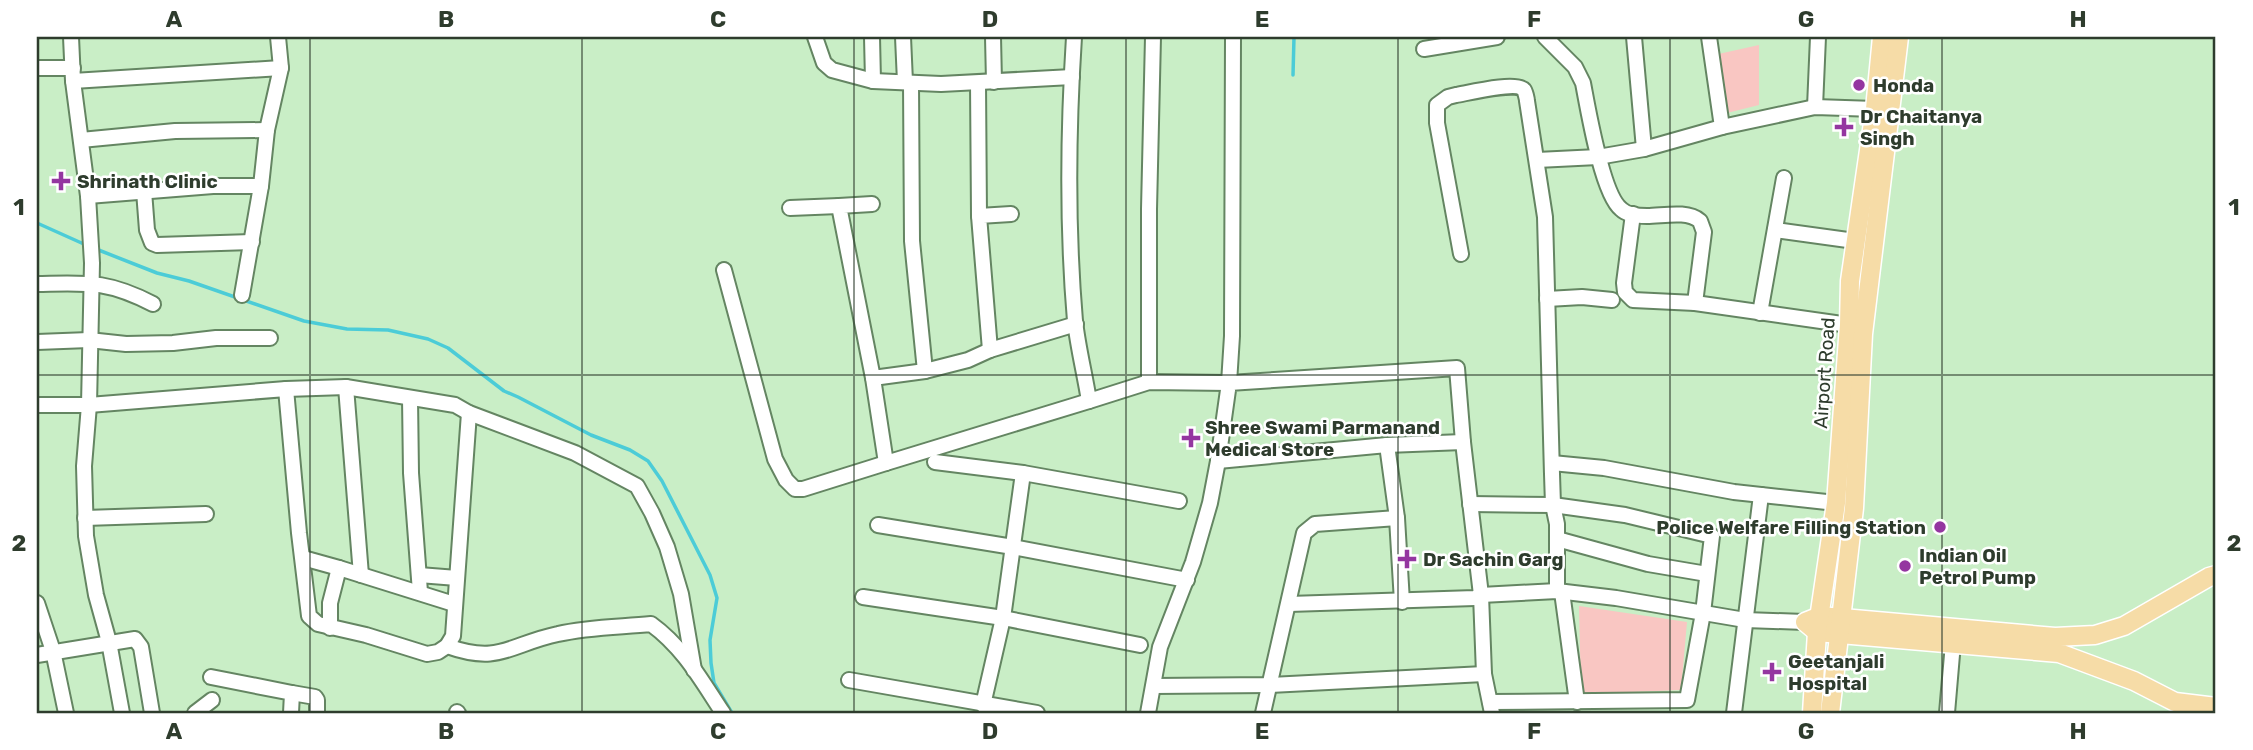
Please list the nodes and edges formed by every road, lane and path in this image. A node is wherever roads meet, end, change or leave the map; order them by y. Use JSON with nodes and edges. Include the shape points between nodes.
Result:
{"nodes":[{"id":1,"x":71,"y":37,"type":"edge"},
{"id":2,"x":278,"y":37,"type":"edge"},
{"id":3,"x":815,"y":37,"type":"edge"},
{"id":4,"x":872,"y":37,"type":"edge"},
{"id":5,"x":903,"y":37,"type":"edge"},
{"id":6,"x":993,"y":37,"type":"edge"},
{"id":7,"x":1074,"y":37,"type":"edge"},
{"id":8,"x":1153,"y":37,"type":"edge"},
{"id":9,"x":1233,"y":37,"type":"edge"},
{"id":10,"x":1497,"y":37,"type":"edge"},
{"id":11,"x":1545,"y":37,"type":"edge"},
{"id":12,"x":1634,"y":37,"type":"edge"},
{"id":13,"x":1709,"y":37,"type":"edge"},
{"id":14,"x":1818,"y":37,"type":"edge"},
{"id":15,"x":1882,"y":37,"type":"edge"},
{"id":16,"x":1899,"y":37,"type":"edge"},
{"id":17,"x":1424,"y":49,"type":"dead end"},
{"id":18,"x":37,"y":68,"type":"edge"},
{"id":19,"x":281,"y":68,"type":"junction"},
{"id":20,"x":73,"y":75,"type":"junction"},
{"id":21,"x":1072,"y":77,"type":"junction"},
{"id":22,"x":873,"y":82,"type":"junction"},
{"id":23,"x":994,"y":82,"type":"junction"},
{"id":24,"x":908,"y":83,"type":"junction"},
{"id":25,"x":978,"y":83,"type":"junction"},
{"id":26,"x":1815,"y":107,"type":"junction"},
{"id":27,"x":1875,"y":109,"type":"junction"},
{"id":28,"x":1722,"y":127,"type":"junction"},
{"id":29,"x":267,"y":130,"type":"junction"},
{"id":30,"x":81,"y":140,"type":"junction"},
{"id":31,"x":1644,"y":149,"type":"junction"},
{"id":32,"x":1598,"y":157,"type":"junction"},
{"id":33,"x":1537,"y":160,"type":"junction"},
{"id":34,"x":1784,"y":178,"type":"dead end"},
{"id":35,"x":261,"y":186,"type":"junction"},
{"id":36,"x":144,"y":191,"type":"junction"},
{"id":37,"x":89,"y":196,"type":"junction"},
{"id":38,"x":872,"y":204,"type":"dead end"},
{"id":39,"x":839,"y":206,"type":"junction"},
{"id":40,"x":790,"y":208,"type":"dead end"},
{"id":41,"x":1010,"y":214,"type":"dead end"},
{"id":42,"x":1633,"y":215,"type":"junction"},
{"id":43,"x":979,"y":216,"type":"junction"},
{"id":44,"x":1775,"y":230,"type":"junction"},
{"id":45,"x":1855,"y":241,"type":"junction"},
{"id":46,"x":252,"y":242,"type":"junction"},
{"id":47,"x":1461,"y":254,"type":"dead end"},
{"id":48,"x":724,"y":270,"type":"dead end"},
{"id":49,"x":92,"y":283,"type":"junction"},
{"id":50,"x":37,"y":284,"type":"edge"},
{"id":51,"x":242,"y":295,"type":"dead end"},
{"id":52,"x":1547,"y":299,"type":"junction"},
{"id":53,"x":1612,"y":300,"type":"dead end"},
{"id":54,"x":153,"y":303,"type":"dead end"},
{"id":55,"x":1695,"y":303,"type":"junction"},
{"id":56,"x":1760,"y":313,"type":"junction"},
{"id":57,"x":1076,"y":324,"type":"junction"},
{"id":58,"x":1849,"y":325,"type":"junction"},
{"id":59,"x":270,"y":338,"type":"dead end"},
{"id":60,"x":89,"y":340,"type":"junction"},
{"id":61,"x":37,"y":342,"type":"edge"},
{"id":62,"x":990,"y":350,"type":"junction"},
{"id":63,"x":925,"y":371,"type":"junction"},
{"id":64,"x":873,"y":379,"type":"junction"},
{"id":65,"x":1149,"y":382,"type":"junction"},
{"id":66,"x":1229,"y":383,"type":"junction"},
{"id":67,"x":346,"y":387,"type":"junction"},
{"id":68,"x":286,"y":388,"type":"junction"},
{"id":69,"x":410,"y":398,"type":"junction"},
{"id":70,"x":1089,"y":401,"type":"junction"},
{"id":71,"x":37,"y":405,"type":"edge"},
{"id":72,"x":89,"y":405,"type":"junction"},
{"id":73,"x":469,"y":413,"type":"junction"},
{"id":74,"x":1463,"y":442,"type":"junction"},
{"id":75,"x":1387,"y":445,"type":"junction"},
{"id":76,"x":1218,"y":461,"type":"junction"},
{"id":77,"x":886,"y":463,"type":"junction"},
{"id":78,"x":935,"y":463,"type":"dead end"},
{"id":79,"x":1552,"y":464,"type":"junction"},
{"id":80,"x":1023,"y":473,"type":"junction"},
{"id":81,"x":1761,"y":495,"type":"junction"},
{"id":82,"x":1179,"y":501,"type":"dead end"},
{"id":83,"x":1471,"y":504,"type":"junction"},
{"id":84,"x":1553,"y":505,"type":"junction"},
{"id":85,"x":1845,"y":505,"type":"junction"},
{"id":86,"x":206,"y":514,"type":"dead end"},
{"id":87,"x":85,"y":518,"type":"junction"},
{"id":88,"x":1397,"y":518,"type":"junction"},
{"id":89,"x":878,"y":525,"type":"dead end"},
{"id":90,"x":1557,"y":539,"type":"junction"},
{"id":91,"x":1013,"y":547,"type":"junction"},
{"id":92,"x":303,"y":558,"type":"junction"},
{"id":93,"x":339,"y":569,"type":"junction"},
{"id":94,"x":1707,"y":574,"type":"junction"},
{"id":95,"x":361,"y":575,"type":"junction"},
{"id":96,"x":419,"y":575,"type":"junction"},
{"id":97,"x":2216,"y":575,"type":"edge"},
{"id":98,"x":457,"y":578,"type":"junction"},
{"id":99,"x":1187,"y":580,"type":"junction"},
{"id":100,"x":420,"y":592,"type":"junction"},
{"id":101,"x":1559,"y":592,"type":"junction"},
{"id":102,"x":1481,"y":595,"type":"junction"},
{"id":103,"x":863,"y":597,"type":"dead end"},
{"id":104,"x":1402,"y":602,"type":"junction"},
{"id":105,"x":37,"y":603,"type":"edge"},
{"id":106,"x":454,"y":604,"type":"junction"},
{"id":107,"x":1289,"y":604,"type":"junction"},
{"id":108,"x":1703,"y":613,"type":"junction"},
{"id":109,"x":1003,"y":618,"type":"junction"},
{"id":110,"x":1745,"y":620,"type":"junction"},
{"id":111,"x":1814,"y":623,"type":"junction"},
{"id":112,"x":1840,"y":626,"type":"junction"},
{"id":113,"x":330,"y":628,"type":"junction"},
{"id":114,"x":109,"y":642,"type":"junction"},
{"id":115,"x":1953,"y":643,"type":"junction"},
{"id":116,"x":1140,"y":645,"type":"dead end"},
{"id":117,"x":447,"y":646,"type":"junction"},
{"id":118,"x":53,"y":651,"type":"junction"},
{"id":119,"x":37,"y":655,"type":"edge"},
{"id":120,"x":694,"y":670,"type":"junction"},
{"id":121,"x":1484,"y":674,"type":"junction"},
{"id":122,"x":211,"y":677,"type":"dead end"},
{"id":123,"x":849,"y":680,"type":"dead end"},
{"id":124,"x":1270,"y":685,"type":"junction"},
{"id":125,"x":1154,"y":686,"type":"junction"},
{"id":126,"x":292,"y":693,"type":"junction"},
{"id":127,"x":212,"y":700,"type":"dead end"},
{"id":128,"x":1577,"y":702,"type":"junction"},
{"id":129,"x":983,"y":705,"type":"junction"},
{"id":130,"x":2216,"y":707,"type":"edge"},
{"id":131,"x":1491,"y":708,"type":"edge"},
{"id":132,"x":66,"y":713,"type":"edge"},
{"id":133,"x":122,"y":713,"type":"edge"},
{"id":134,"x":152,"y":713,"type":"edge"},
{"id":135,"x":195,"y":713,"type":"edge"},
{"id":136,"x":291,"y":713,"type":"edge"},
{"id":137,"x":317,"y":713,"type":"edge"},
{"id":138,"x":723,"y":713,"type":"edge"},
{"id":139,"x":1037,"y":713,"type":"edge"},
{"id":140,"x":1148,"y":713,"type":"edge"},
{"id":141,"x":1263,"y":713,"type":"edge"},
{"id":142,"x":1734,"y":713,"type":"edge"},
{"id":143,"x":1812,"y":713,"type":"edge"},
{"id":144,"x":1830,"y":713,"type":"edge"},
{"id":145,"x":1947,"y":713,"type":"edge"}],
"edges":[{"from":1,"to":20,"type":"street"},
{"from":2,"to":19,"type":"street"},
{"from":3,"to":22,"type":"street","via":[[824,64]]},
{"from":4,"to":22,"type":"street"},
{"from":5,"to":24,"type":"street"},
{"from":6,"to":23,"type":"street"},
{"from":7,"to":21,"type":"street"},
{"from":8,"to":65,"type":"street"},
{"from":9,"to":66,"type":"street"},
{"from":10,"to":17,"type":"street"},
{"from":11,"to":32,"type":"street","via":[[1583,83]]},
{"from":12,"to":31,"type":"street"},
{"from":13,"to":28,"type":"street"},
{"from":14,"to":26,"type":"street"},
{"from":15,"to":27,"type":"main road","name":"Airport Road"},
{"from":16,"to":85,"type":"main road","name":"Airport Road"},
{"from":18,"to":20,"type":"street"},
{"from":19,"to":20,"type":"street"},
{"from":19,"to":29,"type":"street"},
{"from":20,"to":30,"type":"street"},
{"from":21,"to":23,"type":"street"},
{"from":21,"to":57,"type":"street","via":[[1070,225]]},
{"from":22,"to":24,"type":"street"},
{"from":23,"to":25,"type":"street"},
{"from":24,"to":25,"type":"street"},
{"from":24,"to":63,"type":"street","via":[[912,241]]},
{"from":25,"to":43,"type":"street"},
{"from":26,"to":27,"type":"street"},
{"from":26,"to":28,"type":"street"},
{"from":27,"to":45,"type":"main road","name":"Airport Road"},
{"from":28,"to":31,"type":"street"},
{"from":29,"to":30,"type":"street","via":[[174,131]]},
{"from":29,"to":35,"type":"street"},
{"from":30,"to":37,"type":"street"},
{"from":31,"to":32,"type":"street"},
{"from":32,"to":33,"type":"street"},
{"from":32,"to":42,"type":"street","via":[[1616,204]]},
{"from":33,"to":47,"type":"street","via":[[1521,87],[1448,97],[1437,106]]},
{"from":33,"to":52,"type":"street","via":[[1545,217]]},
{"from":34,"to":44,"type":"street"},
{"from":35,"to":36,"type":"street"},
{"from":35,"to":46,"type":"street"},
{"from":36,"to":37,"type":"street"},
{"from":36,"to":46,"type":"street","via":[[152,243]]},
{"from":37,"to":49,"type":"street"},
{"from":38,"to":39,"type":"street"},
{"from":39,"to":40,"type":"street"},
{"from":39,"to":64,"type":"street"},
{"from":41,"to":43,"type":"street"},
{"from":42,"to":55,"type":"street","via":[[1625,292],[1633,300]]},
{"from":42,"to":55,"type":"street","via":[[1688,215],[1700,220],[1704,232]]},
{"from":43,"to":62,"type":"street"},
{"from":44,"to":45,"type":"street"},
{"from":44,"to":56,"type":"street"},
{"from":45,"to":58,"type":"main road","name":"Airport Road"},
{"from":46,"to":51,"type":"street"},
{"from":48,"to":77,"type":"street","via":[[775,459],[786,480],[794,489],[803,489]]},
{"from":49,"to":50,"type":"street"},
{"from":49,"to":54,"type":"street","via":[[120,288]]},
{"from":49,"to":60,"type":"street"},
{"from":52,"to":53,"type":"street"},
{"from":52,"to":79,"type":"street"},
{"from":55,"to":56,"type":"street"},
{"from":56,"to":58,"type":"street"},
{"from":57,"to":62,"type":"street"},
{"from":57,"to":70,"type":"street"},
{"from":58,"to":85,"type":"main road","name":"Airport Road"},
{"from":59,"to":60,"type":"street","via":[[127,344]]},
{"from":60,"to":61,"type":"street"},
{"from":60,"to":72,"type":"street"},
{"from":62,"to":63,"type":"street"},
{"from":63,"to":64,"type":"street"},
{"from":64,"to":77,"type":"street"},
{"from":65,"to":66,"type":"street"},
{"from":65,"to":70,"type":"street"},
{"from":66,"to":74,"type":"street","via":[[1457,368]]},
{"from":66,"to":76,"type":"street"},
{"from":67,"to":68,"type":"street"},
{"from":67,"to":69,"type":"street"},
{"from":67,"to":95,"type":"street"},
{"from":68,"to":72,"type":"street"},
{"from":68,"to":92,"type":"street"},
{"from":69,"to":73,"type":"street","via":[[455,405]]},
{"from":69,"to":96,"type":"street"},
{"from":70,"to":77,"type":"street"},
{"from":71,"to":72,"type":"street"},
{"from":72,"to":87,"type":"street"},
{"from":73,"to":98,"type":"street"},
{"from":73,"to":120,"type":"street","via":[[575,453],[637,486],[652,513],[681,594]]},
{"from":74,"to":75,"type":"street"},
{"from":74,"to":83,"type":"street"},
{"from":75,"to":76,"type":"street"},
{"from":75,"to":88,"type":"street"},
{"from":76,"to":99,"type":"street"},
{"from":78,"to":80,"type":"street"},
{"from":79,"to":81,"type":"street","via":[[1604,468]]},
{"from":79,"to":84,"type":"street"},
{"from":80,"to":82,"type":"street"},
{"from":80,"to":91,"type":"street"},
{"from":81,"to":85,"type":"street"},
{"from":81,"to":110,"type":"street"},
{"from":83,"to":84,"type":"street"},
{"from":83,"to":102,"type":"street"},
{"from":84,"to":90,"type":"street"},
{"from":84,"to":94,"type":"street","via":[[1625,515],[1712,536]]},
{"from":85,"to":111,"type":"main road","name":"Airport Road"},
{"from":85,"to":112,"type":"main road","name":"Airport Road"},
{"from":86,"to":87,"type":"street"},
{"from":87,"to":114,"type":"street","via":[[88,553]]},
{"from":88,"to":104,"type":"street"},
{"from":88,"to":107,"type":"street","via":[[1308,527],[1301,540]]},
{"from":89,"to":91,"type":"street"},
{"from":90,"to":94,"type":"street","via":[[1648,564]]},
{"from":90,"to":101,"type":"street"},
{"from":91,"to":99,"type":"street"},
{"from":91,"to":109,"type":"street"},
{"from":92,"to":93,"type":"street"},
{"from":92,"to":113,"type":"street","via":[[309,616]]},
{"from":93,"to":95,"type":"street"},
{"from":93,"to":113,"type":"street","via":[[330,603]]},
{"from":94,"to":108,"type":"street"},
{"from":95,"to":100,"type":"street"},
{"from":96,"to":98,"type":"street"},
{"from":96,"to":100,"type":"street"},
{"from":97,"to":112,"type":"main road","via":[[2123,626],[2095,635]]},
{"from":98,"to":106,"type":"street"},
{"from":99,"to":125,"type":"street","via":[[1160,647]]},
{"from":100,"to":106,"type":"street"},
{"from":101,"to":102,"type":"street"},
{"from":101,"to":108,"type":"street"},
{"from":101,"to":128,"type":"street"},
{"from":102,"to":104,"type":"street"},
{"from":102,"to":121,"type":"street"},
{"from":103,"to":109,"type":"street"},
{"from":104,"to":107,"type":"street"},
{"from":105,"to":118,"type":"street"},
{"from":106,"to":117,"type":"street","via":[[453,636]]},
{"from":107,"to":124,"type":"street"},
{"from":108,"to":110,"type":"street"},
{"from":108,"to":128,"type":"street","via":[[1687,700]]},
{"from":109,"to":116,"type":"street"},
{"from":109,"to":129,"type":"street"},
{"from":110,"to":111,"type":"street"},
{"from":110,"to":142,"type":"street"},
{"from":111,"to":112,"type":"main road"},
{"from":111,"to":143,"type":"main road","name":"Airport Road"},
{"from":112,"to":115,"type":"main road"},
{"from":112,"to":144,"type":"main road","name":"Airport Road"},
{"from":113,"to":117,"type":"street","via":[[427,654]]},
{"from":114,"to":118,"type":"street"},
{"from":114,"to":133,"type":"street"},
{"from":114,"to":134,"type":"street","via":[[139,642]]},
{"from":115,"to":130,"type":"main road","via":[[2059,653],[2175,702]]},
{"from":115,"to":145,"type":"street"},
{"from":117,"to":120,"type":"street","via":[[496,654],[558,634],[651,624],[686,656]]},
{"from":118,"to":119,"type":"street"},
{"from":118,"to":132,"type":"street"},
{"from":120,"to":138,"type":"street"},
{"from":121,"to":124,"type":"street"},
{"from":121,"to":131,"type":"street"},
{"from":122,"to":126,"type":"street"},
{"from":123,"to":129,"type":"street"},
{"from":124,"to":125,"type":"street"},
{"from":124,"to":141,"type":"street"},
{"from":125,"to":140,"type":"street"},
{"from":126,"to":136,"type":"street"},
{"from":126,"to":137,"type":"street","via":[[315,697]]},
{"from":127,"to":135,"type":"street"},
{"from":128,"to":131,"type":"street"},
{"from":129,"to":139,"type":"street"}]}
